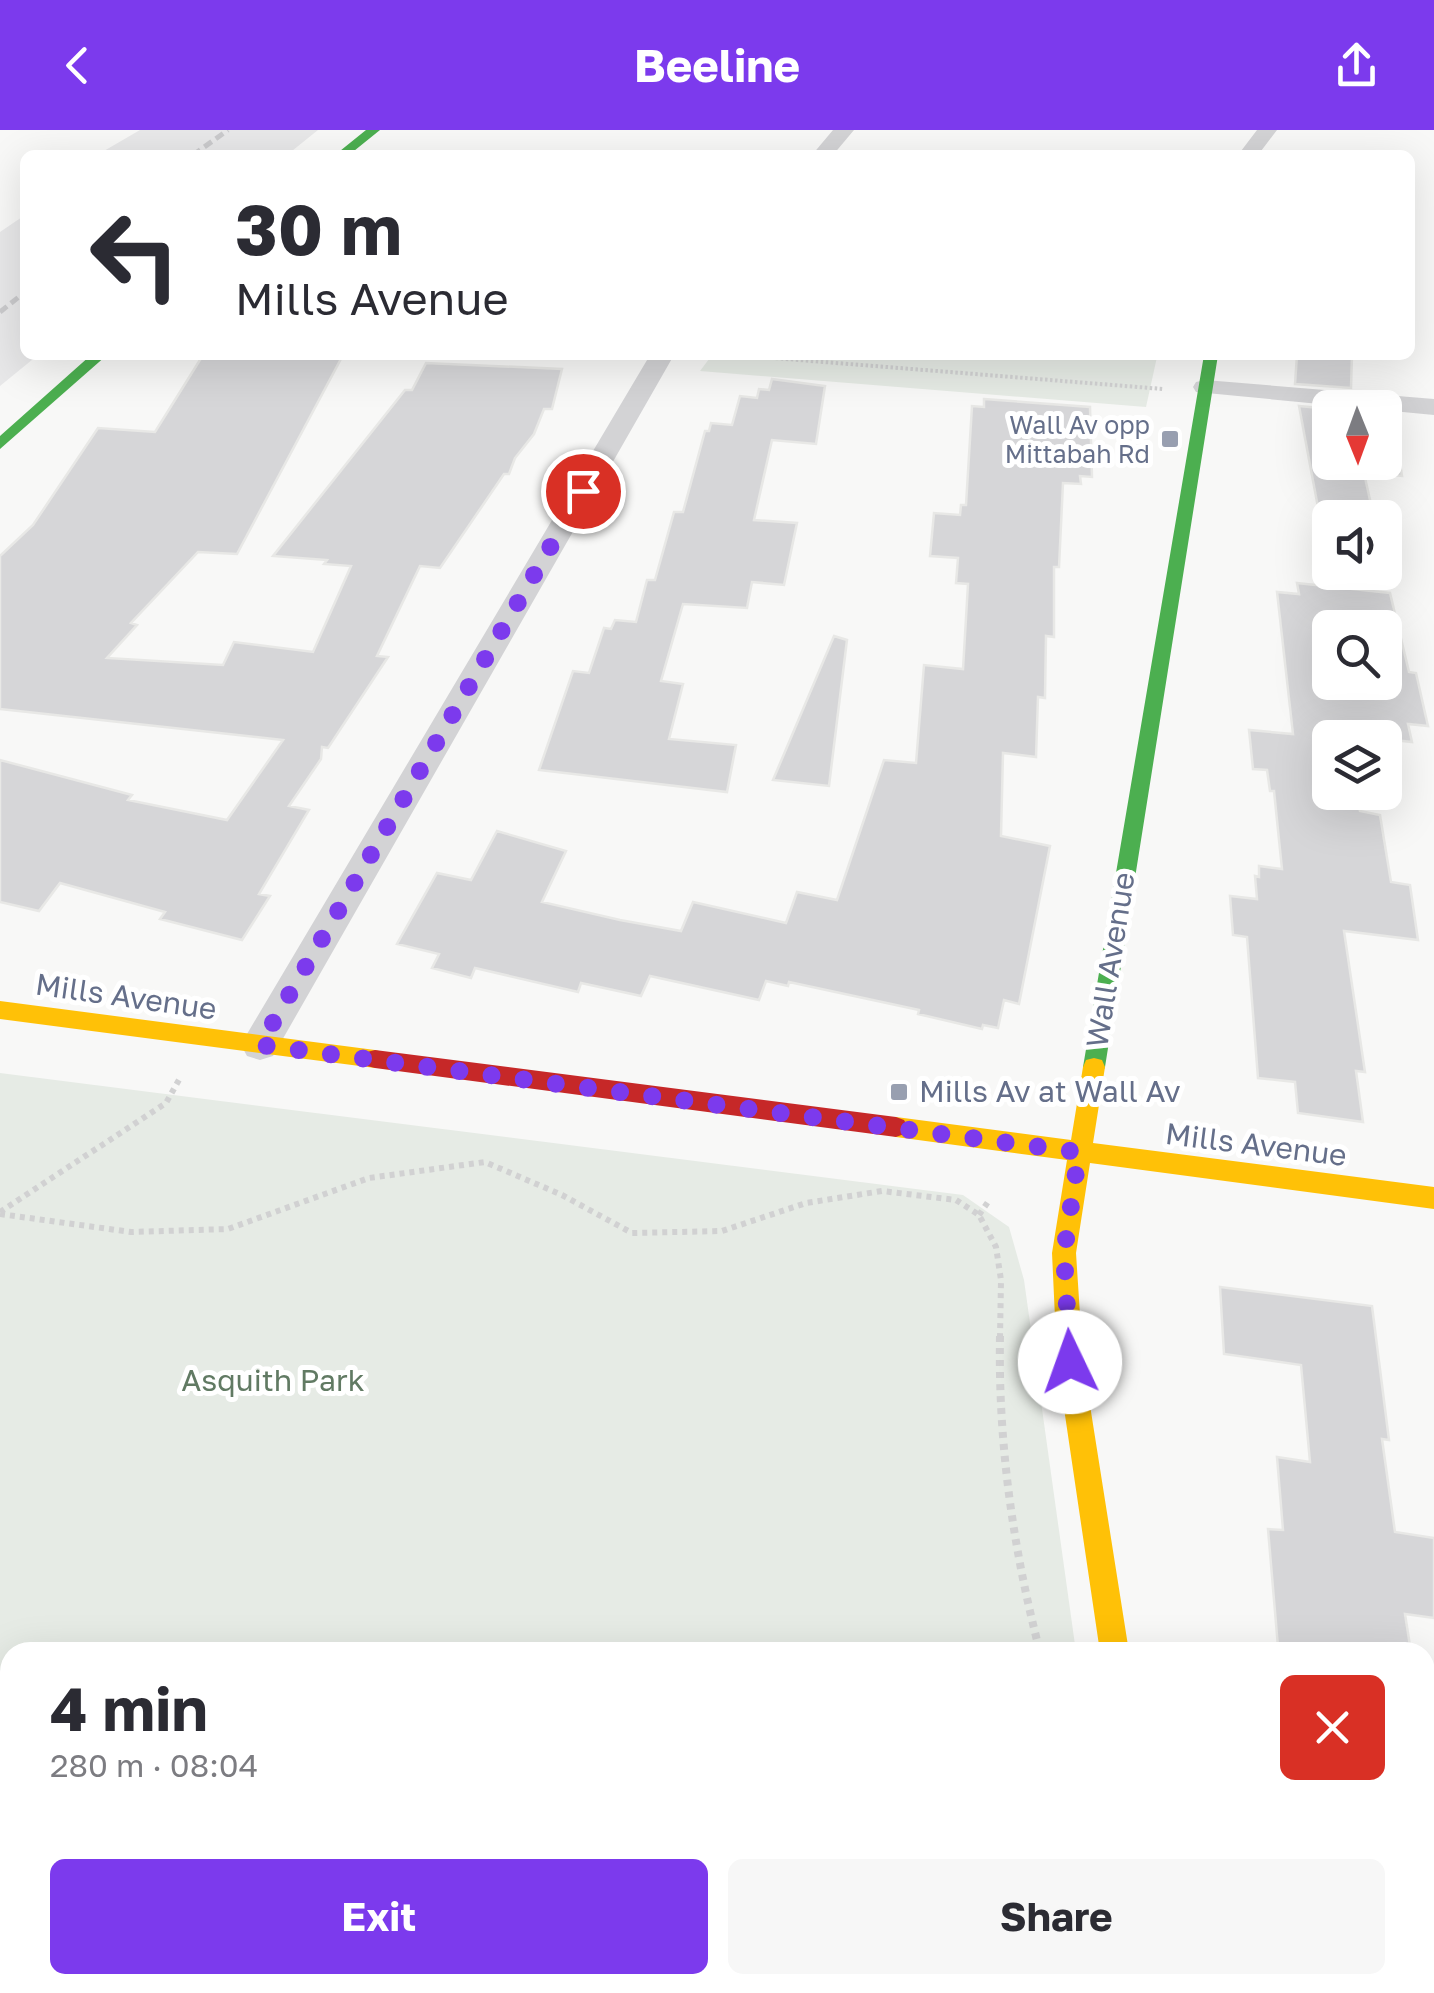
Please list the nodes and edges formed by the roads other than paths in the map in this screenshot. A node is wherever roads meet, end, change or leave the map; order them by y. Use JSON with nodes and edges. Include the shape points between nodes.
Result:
{"nodes":[{"id":1,"x":374,"y":130,"type":"edge"},
{"id":2,"x":844,"y":130,"type":"edge"},
{"id":3,"x":348,"y":150,"type":"edge"},
{"id":4,"x":826,"y":150,"type":"edge"},
{"id":5,"x":94,"y":360,"type":"edge"},
{"id":6,"x":659,"y":360,"type":"edge"},
{"id":7,"x":1210,"y":360,"type":"edge"},
{"id":8,"x":1204,"y":390,"type":"junction"},
{"id":9,"x":1434,"y":407,"type":"edge"},
{"id":10,"x":0,"y":444,"type":"edge"},
{"id":11,"x":0,"y":1010,"type":"edge"},
{"id":12,"x":260,"y":1045,"type":"junction"},
{"id":13,"x":1079,"y":1152,"type":"junction"},
{"id":14,"x":1434,"y":1198,"type":"edge"},
{"id":15,"x":1113,"y":1642,"type":"edge"}],
"edges":[{"from":1,"to":3,"type":"street"},
{"from":2,"to":4,"type":"street"},
{"from":5,"to":10,"type":"street"},
{"from":6,"to":12,"type":"street"},
{"from":7,"to":8,"type":"street","name":"Wall Avenue"},
{"from":8,"to":9,"type":"street"},
{"from":8,"to":13,"type":"street","name":"Wall Avenue"},
{"from":11,"to":12,"type":"street","name":"Mills Avenue"},
{"from":12,"to":13,"type":"street","name":"Mills Avenue"},
{"from":13,"to":14,"type":"street","name":"Mills Avenue"},
{"from":13,"to":15,"type":"street","name":"Wall Avenue","via":[[1064,1253],[1070,1362]]}]}
